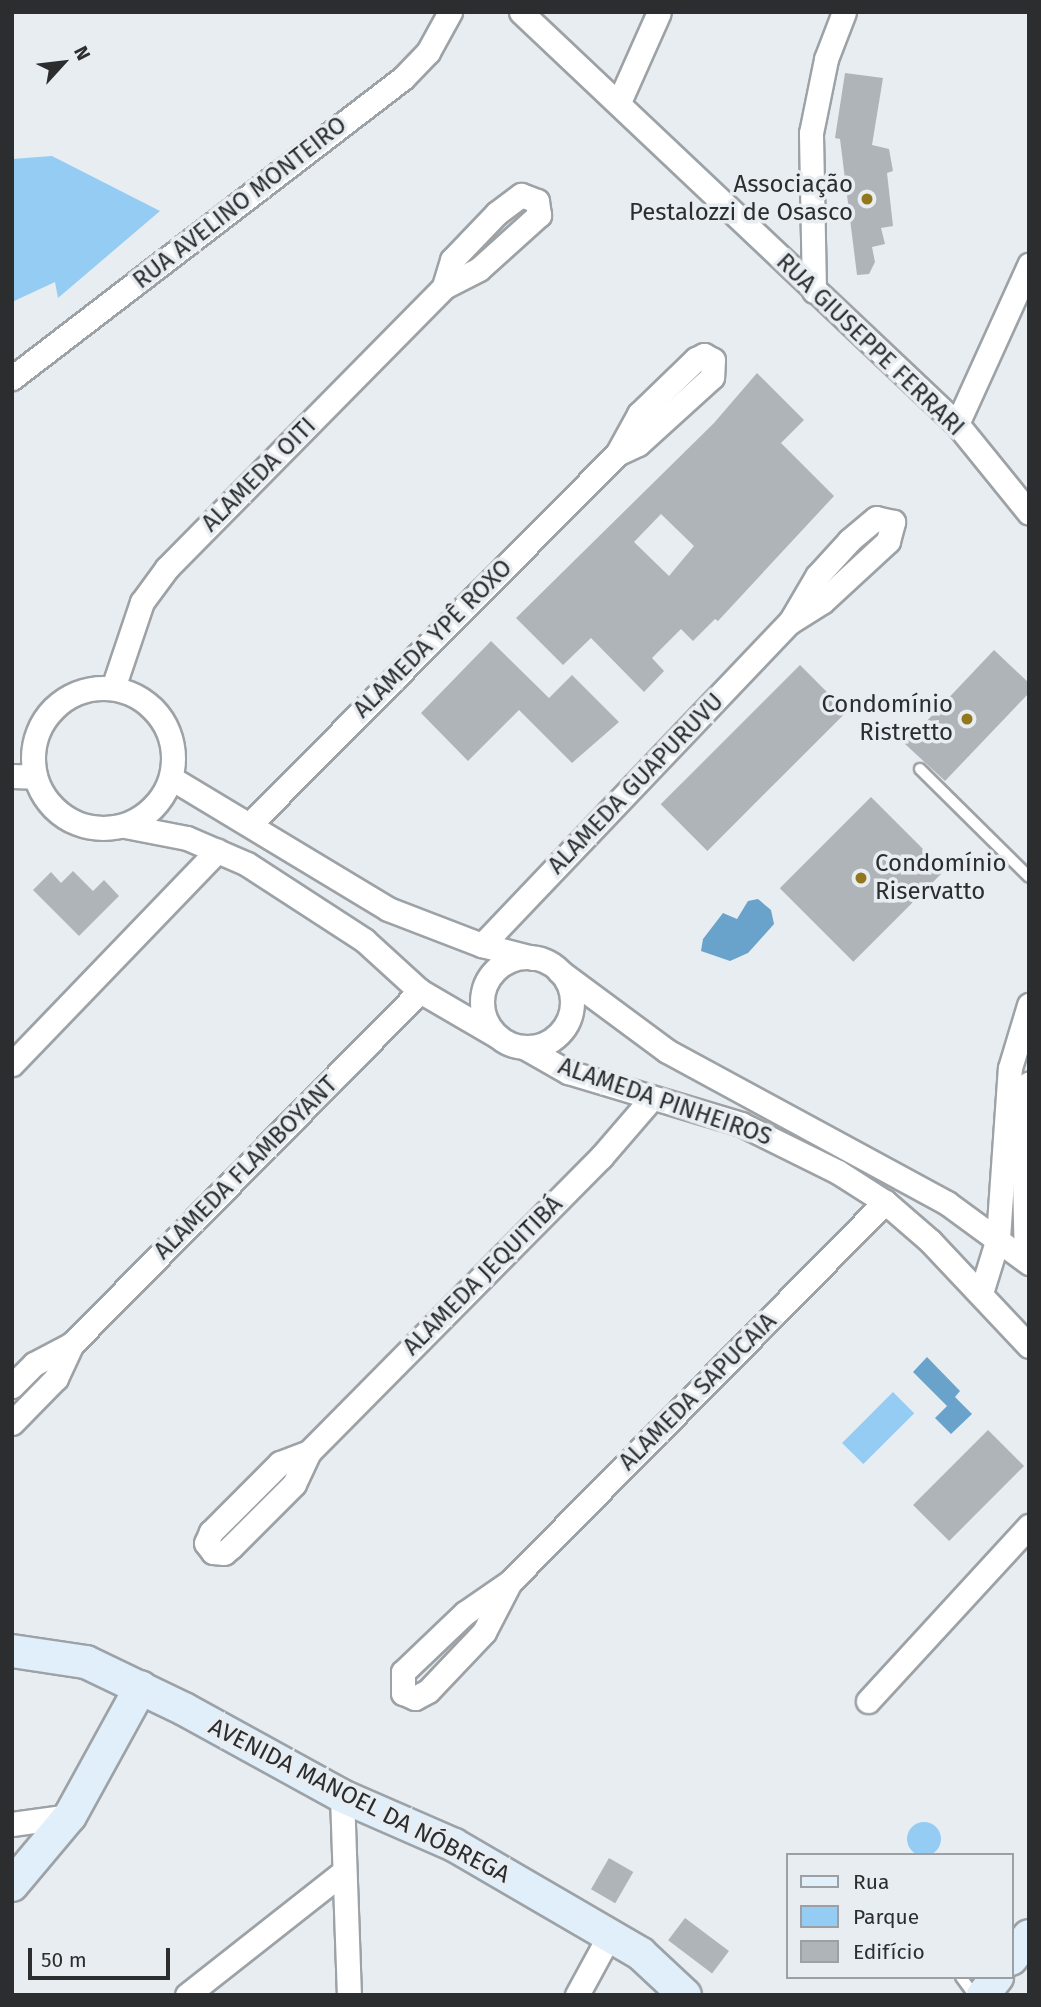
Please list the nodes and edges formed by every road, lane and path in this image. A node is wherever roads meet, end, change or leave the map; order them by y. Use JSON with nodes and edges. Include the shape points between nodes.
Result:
{"nodes":[{"id":1,"x":450,"y":12,"type":"edge"},
{"id":2,"x":521,"y":12,"type":"edge"},
{"id":3,"x":659,"y":12,"type":"edge"},
{"id":4,"x":844,"y":12,"type":"edge"},
{"id":5,"x":619,"y":102,"type":"junction"},
{"id":6,"x":1029,"y":265,"type":"edge"},
{"id":7,"x":444,"y":287,"type":"dead end"},
{"id":8,"x":814,"y":291,"type":"junction"},
{"id":9,"x":12,"y":378,"type":"edge"},
{"id":10,"x":957,"y":424,"type":"junction"},
{"id":11,"x":617,"y":454,"type":"junction"},
{"id":12,"x":1029,"y":513,"type":"edge"},
{"id":13,"x":790,"y":622,"type":"junction"},
{"id":14,"x":113,"y":688,"type":"junction"},
{"id":15,"x":920,"y":769,"type":"dead end"},
{"id":16,"x":24,"y":777,"type":"edge"},
{"id":17,"x":171,"y":778,"type":"junction"},
{"id":18,"x":250,"y":824,"type":"junction"},
{"id":19,"x":125,"y":826,"type":"junction"},
{"id":20,"x":217,"y":851,"type":"junction"},
{"id":21,"x":1029,"y":877,"type":"edge"},
{"id":22,"x":482,"y":945,"type":"junction"},
{"id":23,"x":533,"y":958,"type":"junction"},
{"id":24,"x":559,"y":971,"type":"junction"},
{"id":25,"x":420,"y":991,"type":"junction"},
{"id":26,"x":1029,"y":1005,"type":"edge"},
{"id":27,"x":497,"y":1036,"type":"junction"},
{"id":28,"x":524,"y":1047,"type":"junction"},
{"id":29,"x":12,"y":1065,"type":"edge"},
{"id":30,"x":1029,"y":1083,"type":"edge"},
{"id":31,"x":652,"y":1098,"type":"junction"},
{"id":32,"x":886,"y":1202,"type":"junction"},
{"id":33,"x":998,"y":1238,"type":"junction"},
{"id":34,"x":1027,"y":1261,"type":"edge"},
{"id":35,"x":981,"y":1293,"type":"junction"},
{"id":36,"x":72,"y":1344,"type":"junction"},
{"id":37,"x":1029,"y":1346,"type":"edge"},
{"id":38,"x":12,"y":1386,"type":"edge"},
{"id":39,"x":12,"y":1423,"type":"edge"},
{"id":40,"x":309,"y":1452,"type":"junction"},
{"id":41,"x":1029,"y":1526,"type":"edge"},
{"id":42,"x":510,"y":1582,"type":"junction"},
{"id":43,"x":12,"y":1651,"type":"edge"},
{"id":44,"x":141,"y":1687,"type":"junction"},
{"id":45,"x":868,"y":1701,"type":"dead end"},
{"id":46,"x":342,"y":1796,"type":"junction"},
{"id":47,"x":70,"y":1816,"type":"junction"},
{"id":48,"x":12,"y":1824,"type":"edge"},
{"id":49,"x":341,"y":1874,"type":"junction"},
{"id":50,"x":12,"y":1885,"type":"edge"},
{"id":51,"x":609,"y":1936,"type":"junction"},
{"id":52,"x":962,"y":1979,"type":"edge"},
{"id":53,"x":995,"y":1979,"type":"edge"},
{"id":54,"x":187,"y":1995,"type":"edge"},
{"id":55,"x":349,"y":1995,"type":"edge"},
{"id":56,"x":577,"y":1995,"type":"edge"},
{"id":57,"x":685,"y":1995,"type":"edge"},
{"id":58,"x":974,"y":1995,"type":"edge"},
{"id":59,"x":983,"y":1995,"type":"edge"}],
"edges":[{"from":1,"to":9,"type":"street","name":"RUA AVELINO MONTEIRO","via":[[428,52],[403,78]]},
{"from":2,"to":5,"type":"street","name":"RUA GIUSEPPE FERRARI"},
{"from":3,"to":5,"type":"street"},
{"from":4,"to":8,"type":"street","via":[[826,59],[811,133]]},
{"from":5,"to":8,"type":"street","name":"RUA GIUSEPPE FERRARI"},
{"from":6,"to":10,"type":"street"},
{"from":7,"to":14,"type":"street","name":"ALAMEDA OITI","via":[[153,584],[134,619]]},
{"from":8,"to":10,"type":"street","name":"RUA GIUSEPPE FERRARI"},
{"from":10,"to":12,"type":"street","name":"RUA GIUSEPPE FERRARI"},
{"from":11,"to":11,"type":"street","name":"ALAMEDA YPÊ ROXO","via":[[638,444],[712,377],[713,360],[704,355],[686,368],[639,414]]},
{"from":11,"to":18,"type":"street","name":"ALAMEDA YPÊ ROXO"},
{"from":13,"to":13,"type":"street","name":"ALAMEDA GUAPURUVU","via":[[822,602],[888,541],[893,522],[876,518],[849,541],[817,576]]},
{"from":13,"to":22,"type":"street","name":"ALAMEDA GUAPURUVU"},
{"from":14,"to":16,"type":"street","via":[[90,688],[68,696],[50,711]]},
{"from":14,"to":17,"type":"street","via":[[136,695],[155,710],[168,730],[174,754]]},
{"from":15,"to":21,"type":"lane"},
{"from":16,"to":19,"type":"street","via":[[60,814],[80,825],[103,830]]},
{"from":17,"to":18,"type":"street"},
{"from":17,"to":19,"type":"street","via":[[162,799]]},
{"from":18,"to":22,"type":"street","via":[[388,909]]},
{"from":19,"to":20,"type":"street","via":[[187,838]]},
{"from":20,"to":25,"type":"street","via":[[269,877],[364,940]]},
{"from":20,"to":29,"type":"street"},
{"from":22,"to":23,"type":"street"},
{"from":23,"to":24,"type":"street"},
{"from":23,"to":27,"type":"street","via":[[505,963],[486,983],[483,1011]]},
{"from":24,"to":28,"type":"street","via":[[572,999],[567,1021],[553,1039]]},
{"from":24,"to":33,"type":"street","name":"ALAMEDA PINHEIROS","via":[[667,1051],[903,1178]]},
{"from":25,"to":27,"type":"street"},
{"from":25,"to":36,"type":"street","name":"ALAMEDA FLAMBOYANT"},
{"from":26,"to":33,"type":"street","via":[[1004,1106]]},
{"from":27,"to":28,"type":"street"},
{"from":28,"to":31,"type":"street","name":"ALAMEDA PINHEIROS","via":[[568,1072]]},
{"from":30,"to":34,"type":"street","via":[[1023,1136]]},
{"from":31,"to":32,"type":"street","name":"ALAMEDA PINHEIROS","via":[[741,1124],[792,1147]]},
{"from":31,"to":40,"type":"street","name":"ALAMEDA JEQUITIBÁ","via":[[601,1157]]},
{"from":32,"to":35,"type":"street","name":"ALAMEDA PINHEIROS"},
{"from":32,"to":42,"type":"street","name":"ALAMEDA SAPUCAIA"},
{"from":33,"to":34,"type":"street","name":"ALAMEDA PINHEIROS"},
{"from":33,"to":35,"type":"street"},
{"from":35,"to":37,"type":"street","name":"ALAMEDA PINHEIROS"},
{"from":36,"to":38,"type":"street","name":"ALAMEDA FLAMBOYANT","via":[[34,1364]]},
{"from":36,"to":39,"type":"street","name":"ALAMEDA FLAMBOYANT","via":[[56,1378]]},
{"from":40,"to":40,"type":"street","name":"ALAMEDA JEQUITIBÁ","via":[[280,1463],[211,1532],[206,1544],[213,1552],[231,1548],[294,1484]]},
{"from":41,"to":45,"type":"street"},
{"from":42,"to":42,"type":"street","name":"ALAMEDA SAPUCAIA","via":[[465,1613],[402,1672],[403,1693],[415,1698],[428,1691],[484,1632]]},
{"from":43,"to":44,"type":"main road","name":"AVENIDA MANOEL DA NÓBREGA","via":[[86,1662]]},
{"from":44,"to":46,"type":"main road","name":"AVENIDA MANOEL DA NÓBREGA"},
{"from":44,"to":47,"type":"main road"},
{"from":46,"to":49,"type":"street"},
{"from":46,"to":51,"type":"main road","name":"AVENIDA MANOEL DA NÓBREGA","via":[[454,1845]]},
{"from":47,"to":48,"type":"street"},
{"from":47,"to":50,"type":"main road"},
{"from":49,"to":54,"type":"street"},
{"from":49,"to":55,"type":"street"},
{"from":51,"to":56,"type":"street"},
{"from":51,"to":57,"type":"main road","name":"AVENIDA MANOEL DA NÓBREGA","via":[[641,1954]]},
{"from":52,"to":58,"type":"lane"},
{"from":53,"to":59,"type":"main road"}]}
